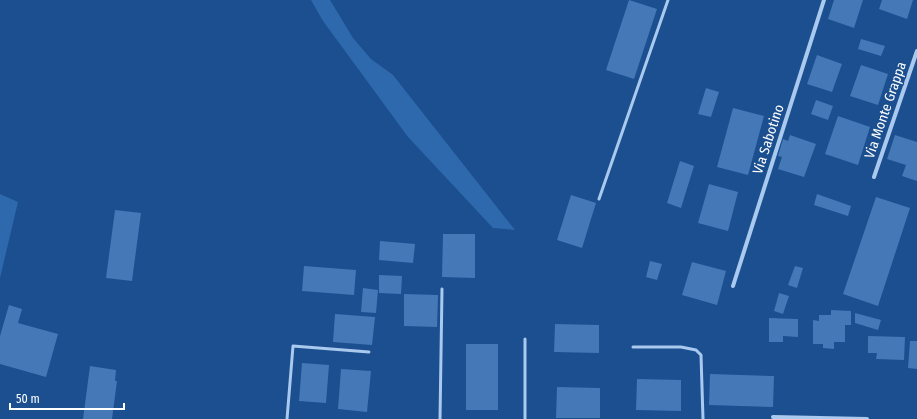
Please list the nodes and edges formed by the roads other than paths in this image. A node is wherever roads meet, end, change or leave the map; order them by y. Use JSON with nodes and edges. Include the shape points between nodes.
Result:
{"nodes":[{"id":1,"x":668,"y":0,"type":"edge"},
{"id":2,"x":824,"y":0,"type":"edge"},
{"id":3,"x":917,"y":51,"type":"edge"},
{"id":4,"x":874,"y":178,"type":"dead end"},
{"id":5,"x":599,"y":199,"type":"dead end"},
{"id":6,"x":732,"y":286,"type":"dead end"},
{"id":7,"x":442,"y":289,"type":"dead end"},
{"id":8,"x":525,"y":339,"type":"dead end"},
{"id":9,"x":633,"y":347,"type":"dead end"},
{"id":10,"x":369,"y":352,"type":"dead end"},
{"id":11,"x":773,"y":417,"type":"dead end"},
{"id":12,"x":287,"y":419,"type":"edge"},
{"id":13,"x":440,"y":419,"type":"edge"},
{"id":14,"x":525,"y":419,"type":"edge"},
{"id":15,"x":703,"y":419,"type":"edge"},
{"id":16,"x":867,"y":419,"type":"edge"}],
"edges":[{"from":1,"to":5,"type":"lane"},
{"from":2,"to":6,"type":"street","name":"Via Sabotino"},
{"from":3,"to":4,"type":"street","name":"Via Monte Grappa"},
{"from":7,"to":13,"type":"lane"},
{"from":8,"to":14,"type":"lane"},
{"from":9,"to":15,"type":"lane","via":[[681,347],[699,352],[702,365]]},
{"from":10,"to":12,"type":"lane","via":[[293,346]]},
{"from":11,"to":16,"type":"street"}]}
